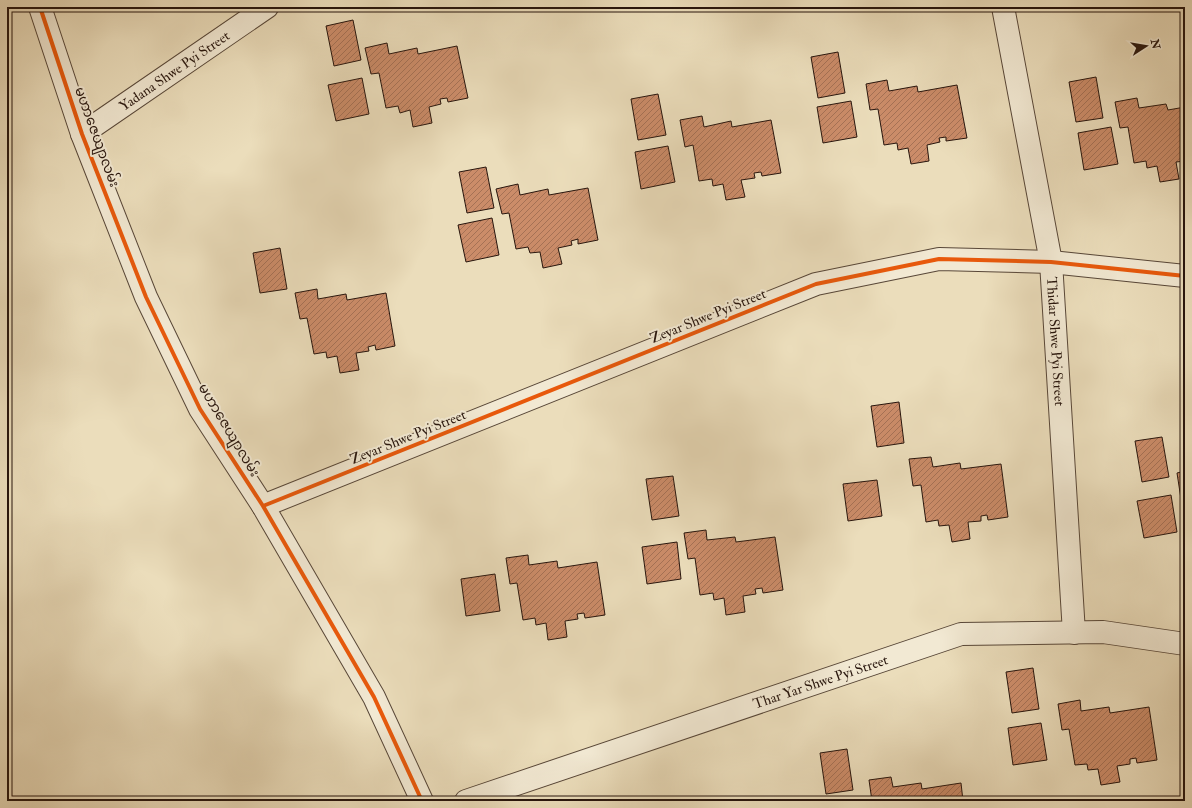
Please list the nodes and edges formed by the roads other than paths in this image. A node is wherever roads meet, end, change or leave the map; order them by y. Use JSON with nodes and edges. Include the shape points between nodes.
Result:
{"nodes":[{"id":1,"x":40,"y":7,"type":"edge"},
{"id":2,"x":267,"y":7,"type":"edge"},
{"id":3,"x":1003,"y":7,"type":"edge"},
{"id":4,"x":82,"y":134,"type":"junction"},
{"id":5,"x":1051,"y":262,"type":"junction"},
{"id":6,"x":1185,"y":276,"type":"edge"},
{"id":7,"x":263,"y":506,"type":"junction"},
{"id":8,"x":1074,"y":633,"type":"junction"},
{"id":9,"x":1185,"y":644,"type":"edge"},
{"id":10,"x":422,"y":801,"type":"edge"},
{"id":11,"x":466,"y":801,"type":"edge"}],
"edges":[{"from":1,"to":4,"type":"street","name":"မဟာဇေယျာလမ်း"},
{"from":2,"to":4,"type":"street","name":"Yadana Shwe Pyi Street"},
{"from":3,"to":5,"type":"street","name":"Thidar Shwe Pyi Street"},
{"from":4,"to":7,"type":"street","name":"မဟာဇေယျာလမ်း","via":[[146,297],[196,402]]},
{"from":5,"to":6,"type":"street","name":"Zeyar Shwe Pyi Street"},
{"from":5,"to":7,"type":"street","name":"Zeyar Shwe Pyi Street","via":[[938,259],[816,284]]},
{"from":5,"to":8,"type":"street","name":"Thidar Shwe Pyi Street"},
{"from":7,"to":10,"type":"street","name":"မဟာဇေယျာလမ်း","via":[[374,697]]},
{"from":8,"to":9,"type":"street","name":"Thar Yar Shwe Pyi Street","via":[[1104,632]]},
{"from":8,"to":11,"type":"street","name":"Thar Yar Shwe Pyi Street","via":[[961,634]]}]}
